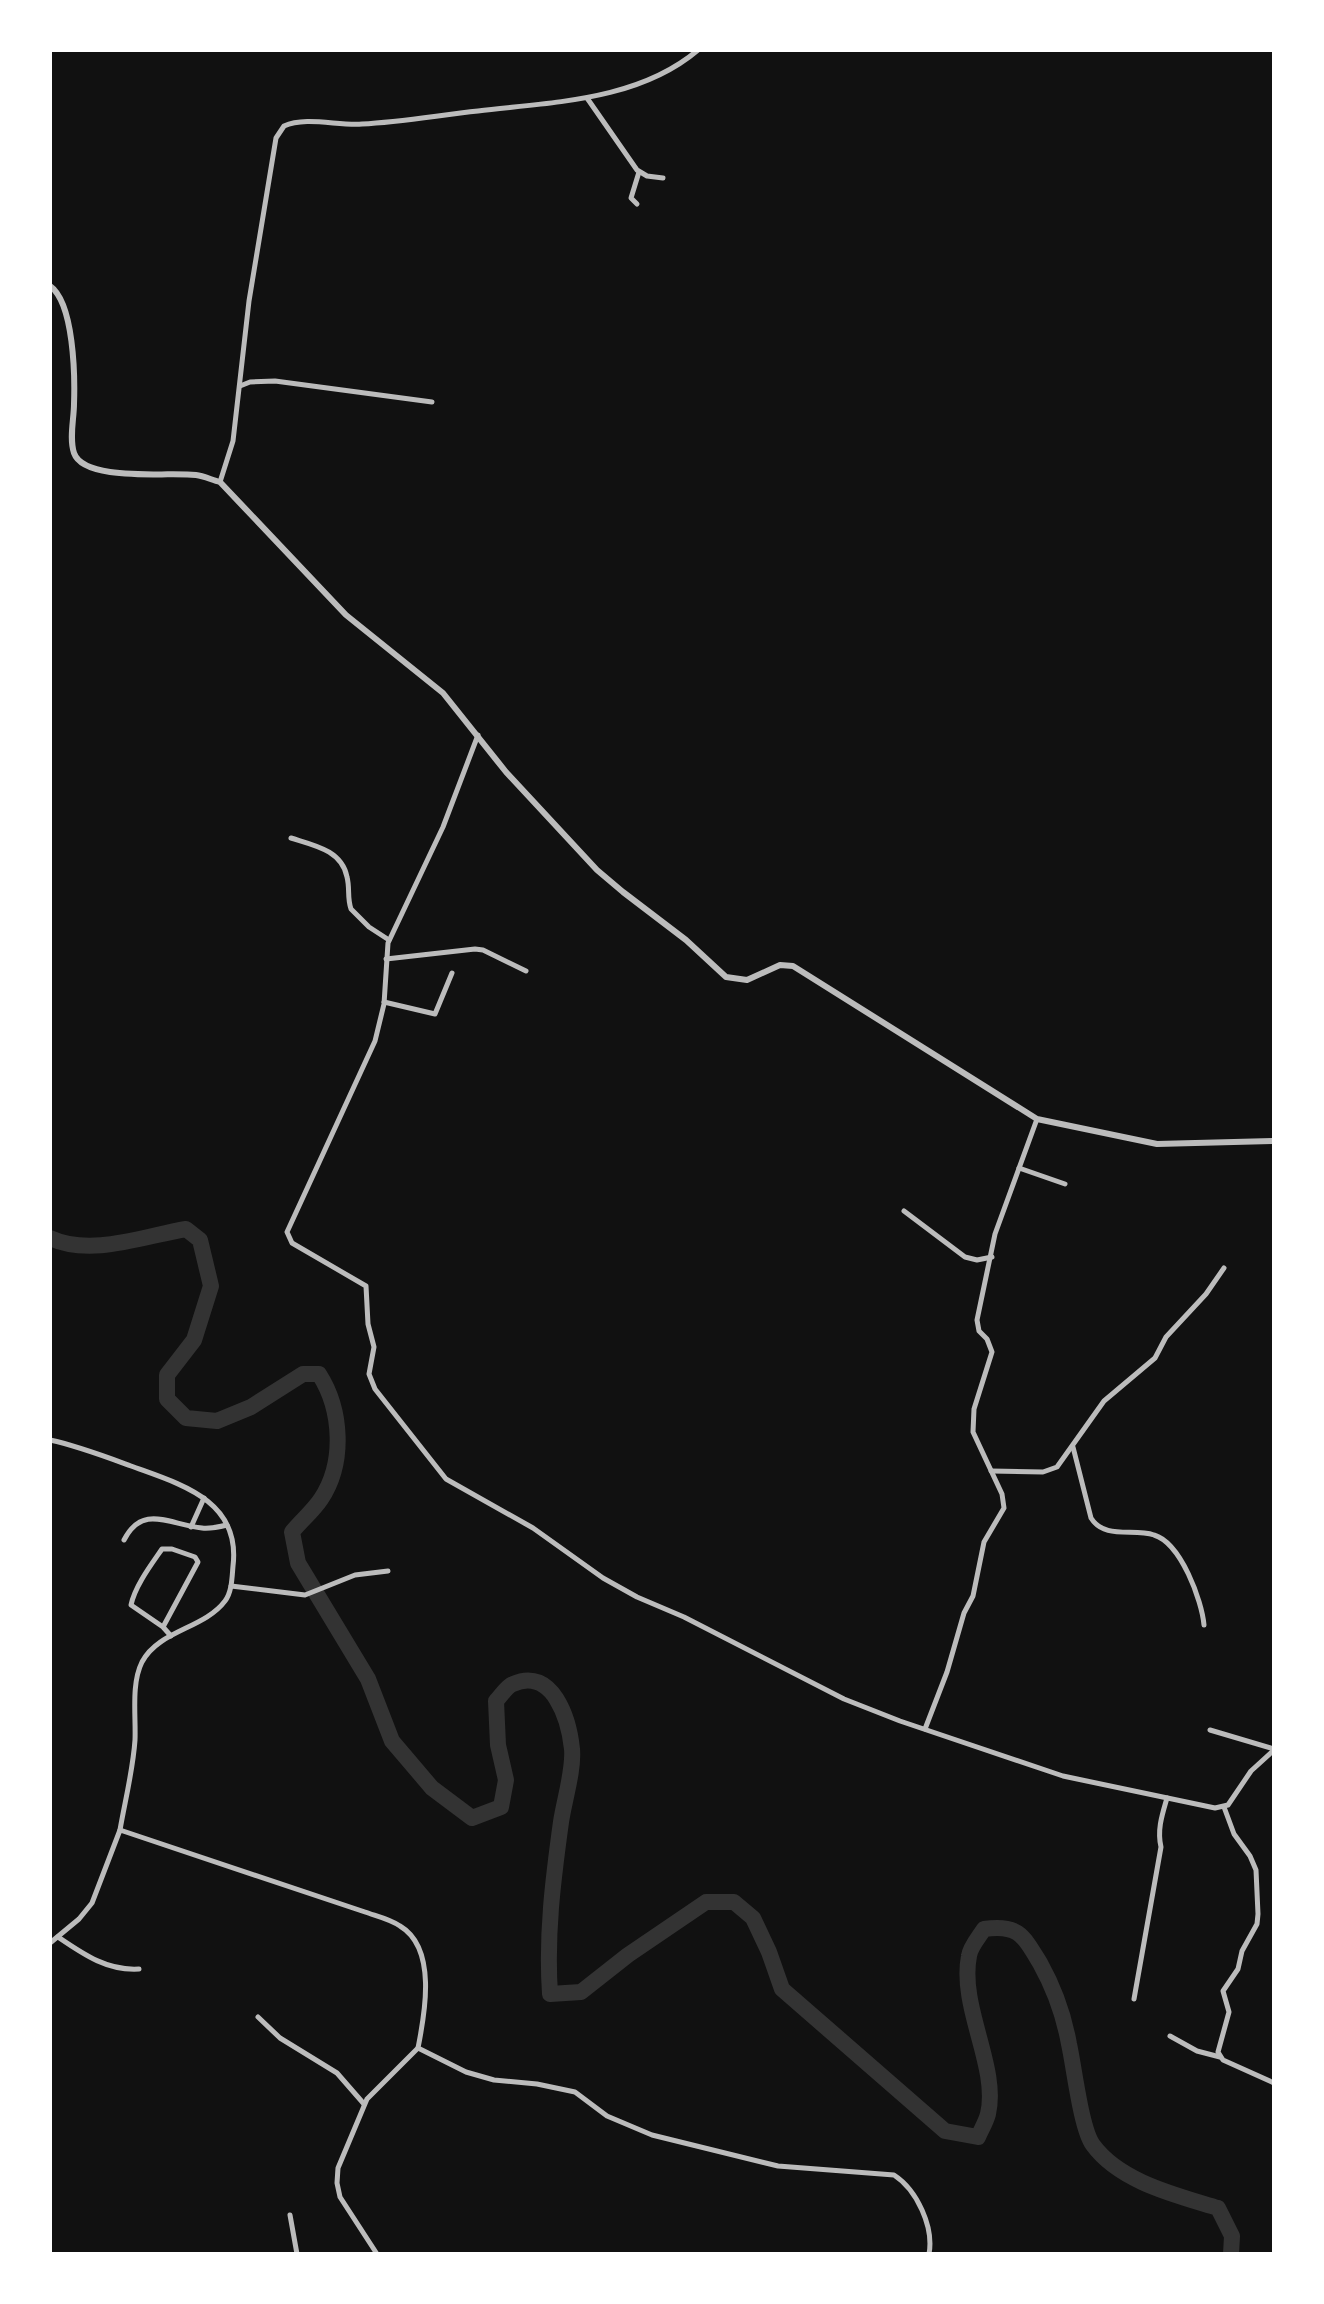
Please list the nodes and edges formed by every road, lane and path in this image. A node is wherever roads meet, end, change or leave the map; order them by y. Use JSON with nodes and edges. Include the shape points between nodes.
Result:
{"nodes":[{"id":1,"x":698,"y":50,"type":"edge"},
{"id":2,"x":587,"y":98,"type":"junction"},
{"id":3,"x":639,"y":172,"type":"junction"},
{"id":4,"x":663,"y":178,"type":"dead end"},
{"id":5,"x":637,"y":204,"type":"dead end"},
{"id":6,"x":50,"y":286,"type":"edge"},
{"id":7,"x":240,"y":386,"type":"junction"},
{"id":8,"x":432,"y":402,"type":"dead end"},
{"id":9,"x":220,"y":482,"type":"junction"},
{"id":10,"x":478,"y":735,"type":"junction"},
{"id":11,"x":291,"y":838,"type":"dead end"},
{"id":12,"x":389,"y":942,"type":"junction"},
{"id":13,"x":386,"y":955,"type":"junction"},
{"id":14,"x":526,"y":971,"type":"dead end"},
{"id":15,"x":452,"y":973,"type":"dead end"},
{"id":16,"x":384,"y":1002,"type":"junction"},
{"id":17,"x":1037,"y":1119,"type":"junction"},
{"id":18,"x":1274,"y":1141,"type":"edge"},
{"id":19,"x":1019,"y":1168,"type":"junction"},
{"id":20,"x":1065,"y":1184,"type":"dead end"},
{"id":21,"x":904,"y":1211,"type":"dead end"},
{"id":22,"x":992,"y":1257,"type":"junction"},
{"id":23,"x":1224,"y":1268,"type":"dead end"},
{"id":24,"x":50,"y":1440,"type":"edge"},
{"id":25,"x":1073,"y":1446,"type":"junction"},
{"id":26,"x":991,"y":1471,"type":"junction"},
{"id":27,"x":204,"y":1498,"type":"junction"},
{"id":28,"x":227,"y":1525,"type":"junction"},
{"id":29,"x":191,"y":1527,"type":"junction"},
{"id":30,"x":124,"y":1540,"type":"dead end"},
{"id":31,"x":388,"y":1571,"type":"dead end"},
{"id":32,"x":231,"y":1586,"type":"junction"},
{"id":33,"x":1204,"y":1625,"type":"dead end"},
{"id":34,"x":163,"y":1627,"type":"junction"},
{"id":35,"x":171,"y":1636,"type":"junction"},
{"id":36,"x":925,"y":1729,"type":"junction"},
{"id":37,"x":1210,"y":1730,"type":"dead end"},
{"id":38,"x":1274,"y":1750,"type":"edge"},
{"id":39,"x":1167,"y":1798,"type":"junction"},
{"id":40,"x":1224,"y":1807,"type":"junction"},
{"id":41,"x":120,"y":1830,"type":"junction"},
{"id":42,"x":58,"y":1937,"type":"junction"},
{"id":43,"x":50,"y":1943,"type":"edge"},
{"id":44,"x":139,"y":1969,"type":"dead end"},
{"id":45,"x":1134,"y":1999,"type":"dead end"},
{"id":46,"x":258,"y":2017,"type":"dead end"},
{"id":47,"x":1170,"y":2036,"type":"dead end"},
{"id":48,"x":418,"y":2048,"type":"junction"},
{"id":49,"x":1220,"y":2057,"type":"junction"},
{"id":50,"x":1274,"y":2083,"type":"edge"},
{"id":51,"x":365,"y":2104,"type":"junction"},
{"id":52,"x":290,"y":2215,"type":"dead end"},
{"id":53,"x":297,"y":2254,"type":"edge"},
{"id":54,"x":377,"y":2254,"type":"edge"},
{"id":55,"x":929,"y":2254,"type":"edge"}],
"edges":[{"from":1,"to":2,"type":"street","via":[[653,78]]},
{"from":2,"to":3,"type":"street"},
{"from":2,"to":7,"type":"street","via":[[363,124],[284,126],[276,138]]},
{"from":3,"to":4,"type":"street"},
{"from":3,"to":5,"type":"street","via":[[631,198]]},
{"from":6,"to":9,"type":"street","via":[[62,300],[71,340],[71,446],[81,465]]},
{"from":7,"to":8,"type":"street","via":[[275,381]]},
{"from":7,"to":9,"type":"street","via":[[233,441]]},
{"from":9,"to":10,"type":"street","via":[[346,615],[443,693]]},
{"from":10,"to":12,"type":"street","via":[[443,827]]},
{"from":10,"to":17,"type":"street","via":[[597,870],[726,977],[747,980],[780,965],[793,966]]},
{"from":11,"to":12,"type":"street","via":[[340,860],[351,909]]},
{"from":12,"to":13,"type":"street"},
{"from":13,"to":14,"type":"street","via":[[475,949]]},
{"from":13,"to":16,"type":"street"},
{"from":15,"to":16,"type":"street","via":[[435,1014]]},
{"from":16,"to":36,"type":"street","via":[[375,1041],[287,1232],[292,1243],[366,1286],[374,1347],[369,1374],[375,1389],[446,1479],[533,1528],[603,1578],[844,1699]]},
{"from":17,"to":18,"type":"street","via":[[1157,1144]]},
{"from":17,"to":19,"type":"street"},
{"from":19,"to":20,"type":"street"},
{"from":19,"to":22,"type":"street"},
{"from":21,"to":22,"type":"street","via":[[965,1257]]},
{"from":22,"to":26,"type":"street","via":[[977,1320],[992,1352],[973,1420]]},
{"from":23,"to":25,"type":"street","via":[[1166,1337],[1155,1358],[1104,1401]]},
{"from":24,"to":27,"type":"street","via":[[158,1476]]},
{"from":25,"to":26,"type":"street","via":[[1051,1470]]},
{"from":25,"to":33,"type":"street","via":[[1095,1525],[1161,1539],[1196,1589]]},
{"from":26,"to":36,"type":"street","via":[[1004,1508],[984,1542],[973,1596]]},
{"from":27,"to":28,"type":"street"},
{"from":27,"to":29,"type":"street"},
{"from":28,"to":29,"type":"street"},
{"from":28,"to":32,"type":"street","via":[[234,1558]]},
{"from":29,"to":30,"type":"street","via":[[150,1518],[136,1522]]},
{"from":31,"to":32,"type":"street","via":[[355,1575],[313,1593],[288,1595]]},
{"from":32,"to":35,"type":"street","via":[[225,1602]]},
{"from":34,"to":34,"type":"street","via":[[132,1607],[131,1601],[162,1549],[172,1549],[198,1562]]},
{"from":34,"to":35,"type":"street"},
{"from":35,"to":41,"type":"street","via":[[142,1663]]},
{"from":36,"to":39,"type":"street","via":[[1063,1776]]},
{"from":37,"to":38,"type":"street"},
{"from":38,"to":40,"type":"street"},
{"from":39,"to":40,"type":"street"},
{"from":39,"to":45,"type":"street"},
{"from":40,"to":49,"type":"street","via":[[1256,1870],[1258,1914],[1238,1969],[1223,1991],[1229,2012],[1219,2041]]},
{"from":41,"to":42,"type":"street","via":[[92,1903]]},
{"from":41,"to":48,"type":"street","via":[[407,1931],[425,1970],[426,2008]]},
{"from":42,"to":43,"type":"street"},
{"from":42,"to":44,"type":"street","via":[[98,1962]]},
{"from":46,"to":51,"type":"street","via":[[280,2038],[337,2073]]},
{"from":47,"to":49,"type":"street"},
{"from":48,"to":51,"type":"street"},
{"from":48,"to":55,"type":"street","via":[[494,2080],[575,2092],[607,2116],[652,2135],[779,2162],[894,2175],[905,2182],[921,2210]]},
{"from":49,"to":50,"type":"street"},
{"from":51,"to":54,"type":"street","via":[[338,2168],[337,2183],[349,2214]]},
{"from":52,"to":53,"type":"street"}]}
